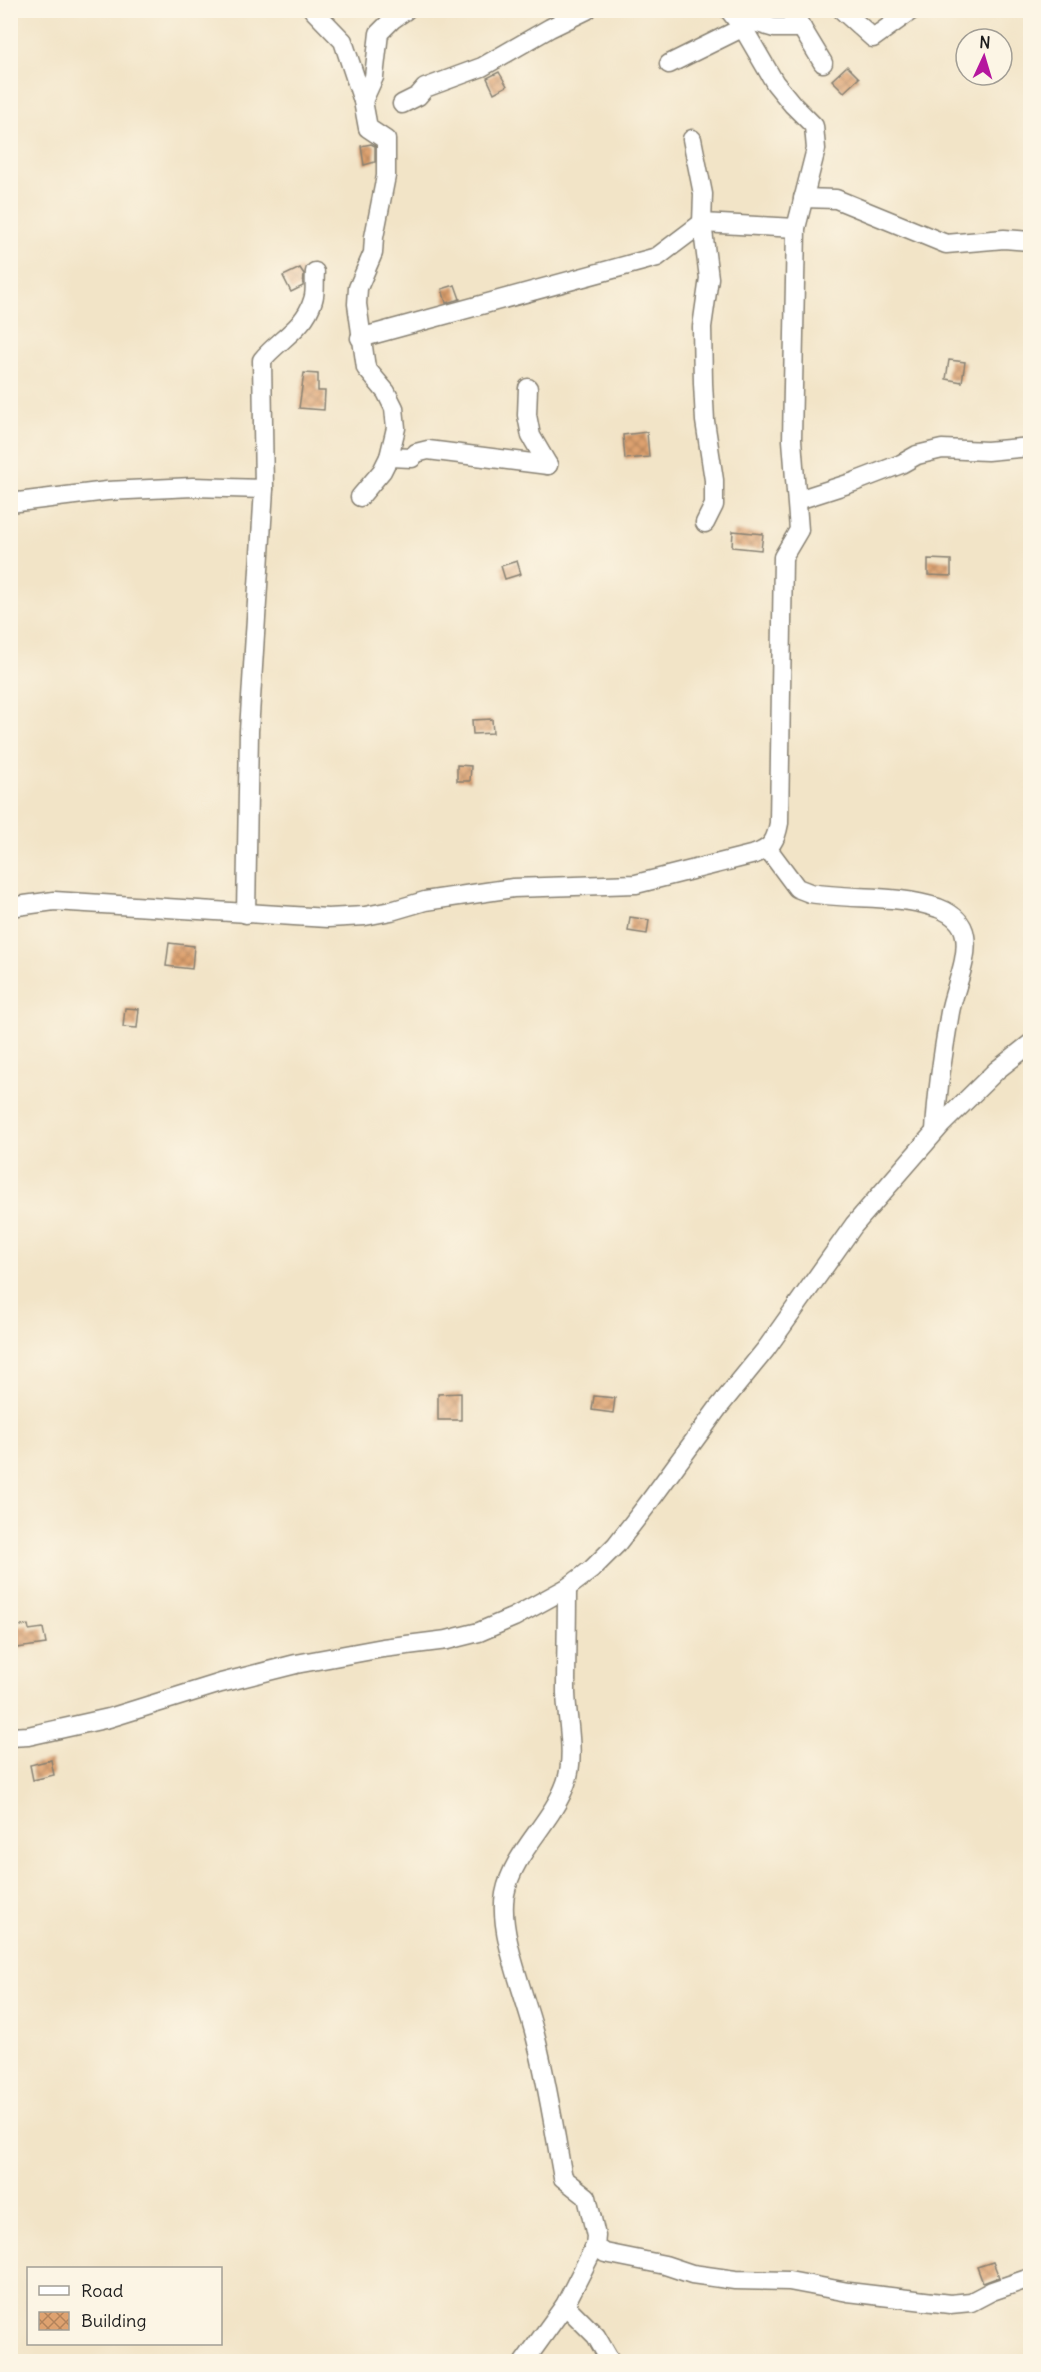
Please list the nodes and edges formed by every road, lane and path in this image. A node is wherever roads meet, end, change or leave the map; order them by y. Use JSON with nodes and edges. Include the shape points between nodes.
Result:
{"nodes":[{"id":1,"x":313,"y":10,"type":"edge"},
{"id":2,"x":406,"y":10,"type":"edge"},
{"id":3,"x":587,"y":10,"type":"edge"},
{"id":4,"x":729,"y":10,"type":"edge"},
{"id":5,"x":791,"y":10,"type":"edge"},
{"id":6,"x":843,"y":10,"type":"edge"},
{"id":7,"x":912,"y":10,"type":"edge"},
{"id":8,"x":743,"y":28,"type":"junction"},
{"id":9,"x":802,"y":28,"type":"junction"},
{"id":10,"x":823,"y":63,"type":"dead end"},
{"id":11,"x":669,"y":64,"type":"dead end"},
{"id":12,"x":363,"y":101,"type":"junction"},
{"id":13,"x":402,"y":104,"type":"dead end"},
{"id":14,"x":692,"y":139,"type":"dead end"},
{"id":15,"x":803,"y":198,"type":"junction"},
{"id":16,"x":702,"y":223,"type":"junction"},
{"id":17,"x":796,"y":228,"type":"junction"},
{"id":18,"x":1030,"y":241,"type":"edge"},
{"id":19,"x":315,"y":272,"type":"dead end"},
{"id":20,"x":360,"y":338,"type":"junction"},
{"id":21,"x":528,"y":388,"type":"dead end"},
{"id":22,"x":1030,"y":447,"type":"edge"},
{"id":23,"x":389,"y":458,"type":"junction"},
{"id":24,"x":264,"y":489,"type":"junction"},
{"id":25,"x":360,"y":497,"type":"dead end"},
{"id":26,"x":798,"y":500,"type":"junction"},
{"id":27,"x":10,"y":503,"type":"edge"},
{"id":28,"x":705,"y":523,"type":"dead end"},
{"id":29,"x":768,"y":849,"type":"junction"},
{"id":30,"x":10,"y":907,"type":"edge"},
{"id":31,"x":246,"y":914,"type":"junction"},
{"id":32,"x":1030,"y":1044,"type":"edge"},
{"id":33,"x":935,"y":1131,"type":"junction"},
{"id":34,"x":567,"y":1588,"type":"junction"},
{"id":35,"x":10,"y":1737,"type":"edge"},
{"id":36,"x":595,"y":2246,"type":"junction"},
{"id":37,"x":1030,"y":2278,"type":"edge"},
{"id":38,"x":565,"y":2305,"type":"junction"},
{"id":39,"x":524,"y":2361,"type":"edge"},
{"id":40,"x":611,"y":2361,"type":"edge"}],
"edges":[{"from":1,"to":12,"type":"street","via":[[343,41]]},
{"from":2,"to":12,"type":"street","via":[[379,33],[374,77]]},
{"from":3,"to":13,"type":"street","via":[[482,67],[425,88]]},
{"from":4,"to":8,"type":"street"},
{"from":5,"to":9,"type":"street"},
{"from":6,"to":7,"type":"street","via":[[873,38]]},
{"from":8,"to":9,"type":"street","via":[[754,22],[774,28]]},
{"from":8,"to":11,"type":"street"},
{"from":8,"to":15,"type":"street","via":[[775,82],[814,126],[816,149]]},
{"from":9,"to":10,"type":"street"},
{"from":12,"to":20,"type":"street","via":[[368,128],[386,140],[386,176],[373,253],[358,288]]},
{"from":14,"to":16,"type":"street","via":[[703,194]]},
{"from":15,"to":17,"type":"street"},
{"from":15,"to":18,"type":"street","via":[[836,199],[946,244]]},
{"from":16,"to":17,"type":"street"},
{"from":16,"to":20,"type":"street","via":[[657,257]]},
{"from":16,"to":28,"type":"street","via":[[709,278],[702,327],[703,393],[714,480],[714,505]]},
{"from":17,"to":26,"type":"street","via":[[792,440]]},
{"from":19,"to":24,"type":"street","via":[[314,299],[304,319],[262,360]]},
{"from":20,"to":23,"type":"street","via":[[366,368],[394,408],[396,428]]},
{"from":21,"to":23,"type":"street","via":[[531,436],[548,465],[428,450],[412,458]]},
{"from":22,"to":26,"type":"street","via":[[987,451],[942,449],[916,455],[902,464]]},
{"from":23,"to":25,"type":"street"},
{"from":24,"to":27,"type":"street","via":[[107,490]]},
{"from":24,"to":31,"type":"street","via":[[249,731]]},
{"from":26,"to":29,"type":"street","via":[[799,530],[783,557],[779,824],[777,837]]},
{"from":29,"to":31,"type":"street","via":[[636,884],[486,891],[365,916]]},
{"from":29,"to":33,"type":"street","via":[[797,888],[810,893],[938,908],[962,925],[966,952],[950,1013]]},
{"from":30,"to":31,"type":"street","via":[[54,900]]},
{"from":32,"to":33,"type":"street","via":[[996,1070]]},
{"from":33,"to":34,"type":"street","via":[[854,1225],[766,1349],[616,1545]]},
{"from":34,"to":35,"type":"street","via":[[479,1632],[296,1664],[109,1718]]},
{"from":34,"to":36,"type":"street","via":[[567,1781],[513,1873],[505,1894],[504,1914],[543,2069],[563,2178],[587,2197]]},
{"from":36,"to":37,"type":"street","via":[[605,2253],[692,2274],[789,2281],[950,2304],[970,2302]]},
{"from":36,"to":38,"type":"street"},
{"from":38,"to":39,"type":"street"},
{"from":38,"to":40,"type":"street","via":[[596,2336]]}]}
